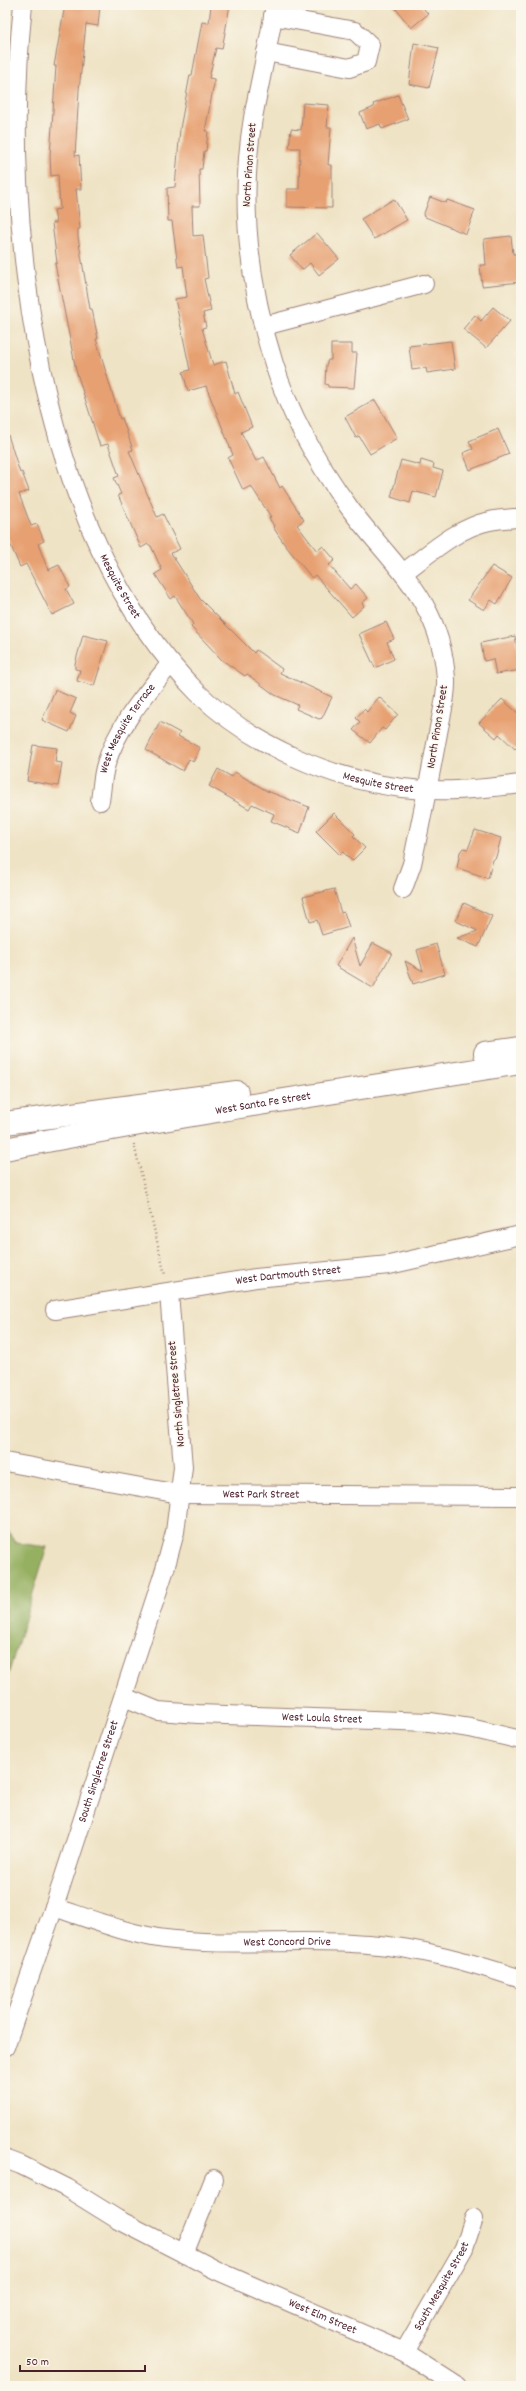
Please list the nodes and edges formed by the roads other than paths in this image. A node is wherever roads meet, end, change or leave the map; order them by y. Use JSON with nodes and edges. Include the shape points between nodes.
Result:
{"nodes":[{"id":1,"x":23,"y":5,"type":"edge"},
{"id":2,"x":274,"y":10,"type":"edge"},
{"id":3,"x":266,"y":52,"type":"junction"},
{"id":4,"x":9,"y":221,"type":"edge"},
{"id":5,"x":424,"y":284,"type":"dead end"},
{"id":6,"x":264,"y":326,"type":"junction"},
{"id":7,"x":515,"y":518,"type":"dead end"},
{"id":8,"x":403,"y":573,"type":"junction"},
{"id":9,"x":171,"y":663,"type":"junction"},
{"id":10,"x":521,"y":784,"type":"edge"},
{"id":11,"x":427,"y":790,"type":"junction"},
{"id":12,"x":100,"y":801,"type":"dead end"},
{"id":13,"x":403,"y":889,"type":"dead end"},
{"id":14,"x":521,"y":1048,"type":"edge"},
{"id":15,"x":521,"y":1063,"type":"edge"},
{"id":16,"x":5,"y":1123,"type":"edge"},
{"id":17,"x":5,"y":1149,"type":"edge"},
{"id":18,"x":521,"y":1235,"type":"edge"},
{"id":19,"x":169,"y":1293,"type":"junction"},
{"id":20,"x":55,"y":1310,"type":"dead end"},
{"id":21,"x":5,"y":1462,"type":"edge"},
{"id":22,"x":180,"y":1494,"type":"junction"},
{"id":23,"x":521,"y":1496,"type":"edge"},
{"id":24,"x":124,"y":1697,"type":"junction"},
{"id":25,"x":521,"y":1740,"type":"edge"},
{"id":26,"x":54,"y":1907,"type":"junction"},
{"id":27,"x":521,"y":1979,"type":"edge"},
{"id":28,"x":5,"y":2047,"type":"edge"},
{"id":29,"x":5,"y":2159,"type":"edge"},
{"id":30,"x":214,"y":2178,"type":"dead end"},
{"id":31,"x":474,"y":2218,"type":"dead end"},
{"id":32,"x":184,"y":2254,"type":"junction"},
{"id":33,"x":404,"y":2352,"type":"junction"},
{"id":34,"x":457,"y":2386,"type":"edge"}],
"edges":[{"from":1,"to":4,"type":"street","name":"Mesquite Street","via":[[11,131]]},
{"from":2,"to":3,"type":"street","name":"North Pinon Street"},
{"from":2,"to":3,"type":"street","via":[[355,31],[370,45],[366,62],[349,68]]},
{"from":3,"to":6,"type":"street","name":"North Pinon Street","via":[[253,120],[247,183],[250,260]]},
{"from":4,"to":9,"type":"street","name":"Mesquite Street","via":[[37,379],[73,491],[97,546],[127,601],[145,630]]},
{"from":5,"to":6,"type":"street"},
{"from":6,"to":8,"type":"street","name":"North Pinon Street","via":[[274,365],[293,412],[317,458],[351,509]]},
{"from":7,"to":8,"type":"street","via":[[470,527]]},
{"from":8,"to":11,"type":"street","name":"North Pinon Street","via":[[425,602],[437,629],[444,658],[446,682],[443,709]]},
{"from":9,"to":11,"type":"street","name":"Mesquite Street","via":[[200,694],[235,723],[294,756],[340,774],[367,781]]},
{"from":9,"to":12,"type":"street","name":"West Mesquite Terrace","via":[[115,739],[105,765]]},
{"from":10,"to":11,"type":"street","name":"Mesquite Street","via":[[468,791]]},
{"from":11,"to":13,"type":"street","name":"North Pinon Street","via":[[412,864]]},
{"from":14,"to":16,"type":"street","name":"West Santa Fe Street","via":[[217,1095]]},
{"from":15,"to":17,"type":"street","name":"West Santa Fe Street","via":[[129,1125]]},
{"from":18,"to":19,"type":"street","name":"West Dartmouth Street","via":[[389,1265],[256,1278]]},
{"from":19,"to":20,"type":"street","name":"West Dartmouth Street"},
{"from":19,"to":22,"type":"street","name":"North Singletree Street","via":[[183,1467]]},
{"from":21,"to":22,"type":"street","name":"West Park Street"},
{"from":22,"to":23,"type":"street","name":"West Park Street"},
{"from":22,"to":24,"type":"street","name":"South Singletree Street","via":[[175,1532],[166,1569]]},
{"from":24,"to":25,"type":"street","name":"West Loula Street","via":[[158,1711],[430,1722]]},
{"from":24,"to":26,"type":"street","name":"South Singletree Street"},
{"from":26,"to":27,"type":"street","name":"West Concord Drive","via":[[129,1931],[165,1939],[401,1947],[454,1957]]},
{"from":26,"to":28,"type":"street","name":"South Singletree Street"},
{"from":29,"to":32,"type":"street","name":"West Elm Street","via":[[67,2188],[117,2219]]},
{"from":30,"to":32,"type":"street"},
{"from":31,"to":33,"type":"street","name":"South Mesquite Street","via":[[464,2248]]},
{"from":32,"to":33,"type":"street","name":"West Elm Street"},
{"from":33,"to":34,"type":"street","name":"West Elm Street"}]}
